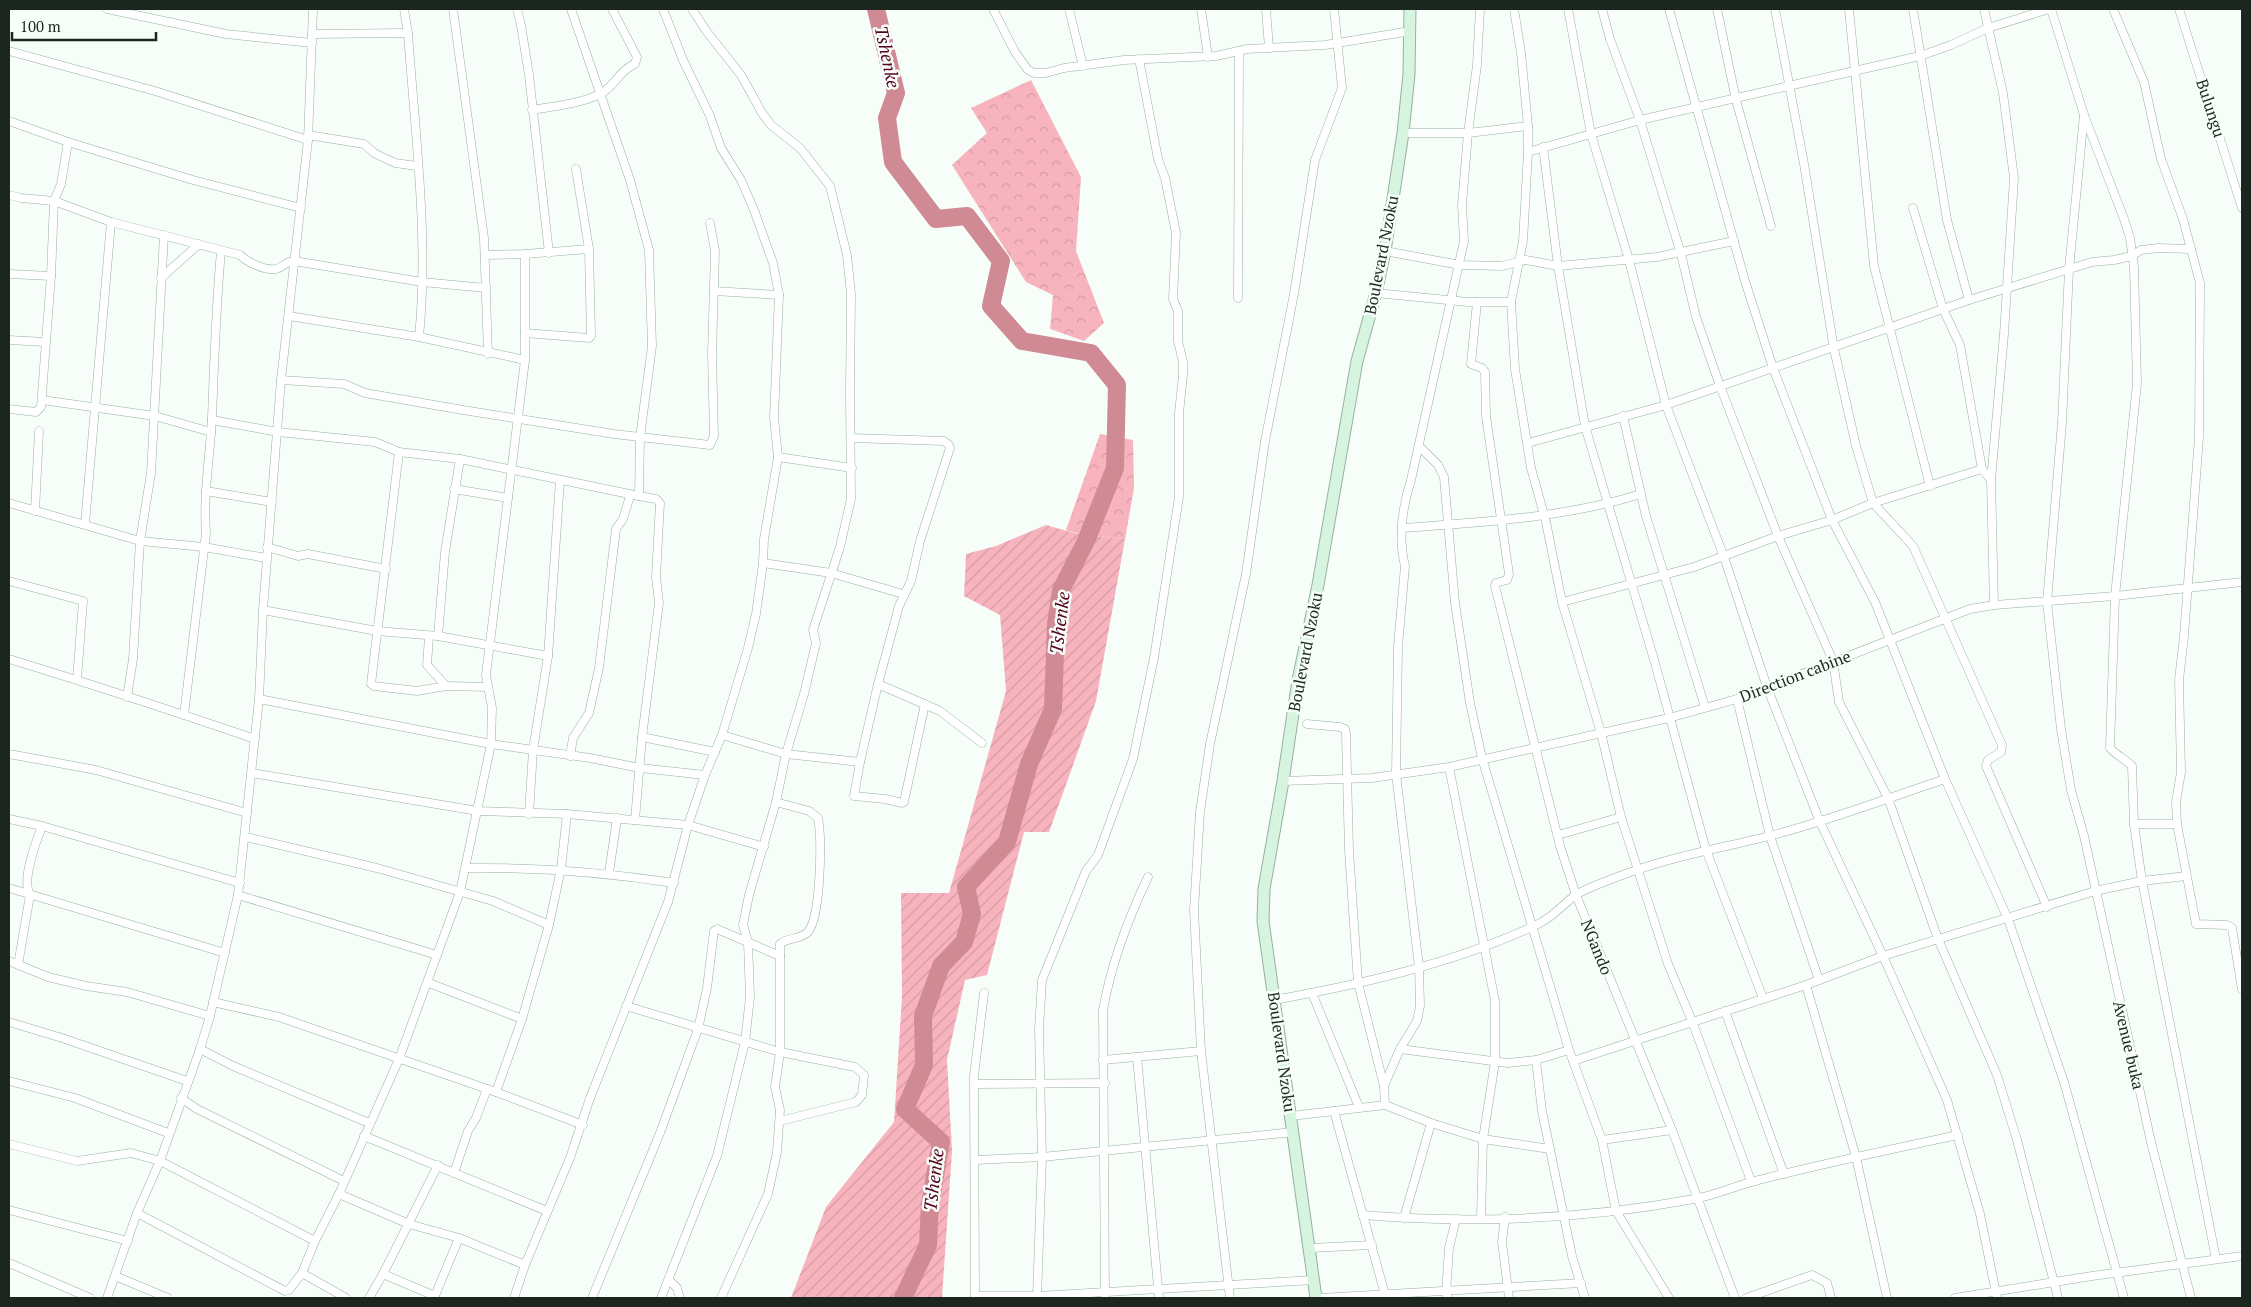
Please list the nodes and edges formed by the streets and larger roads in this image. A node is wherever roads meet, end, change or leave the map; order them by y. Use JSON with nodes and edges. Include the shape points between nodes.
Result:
{"nodes":[{"id":1,"x":107,"y":9,"type":"edge"},
{"id":2,"x":313,"y":9,"type":"edge"},
{"id":3,"x":404,"y":9,"type":"edge"},
{"id":4,"x":453,"y":9,"type":"edge"},
{"id":5,"x":517,"y":9,"type":"edge"},
{"id":6,"x":571,"y":9,"type":"edge"},
{"id":7,"x":612,"y":9,"type":"edge"},
{"id":8,"x":664,"y":9,"type":"edge"},
{"id":9,"x":692,"y":9,"type":"edge"},
{"id":10,"x":993,"y":9,"type":"edge"},
{"id":11,"x":1069,"y":9,"type":"edge"},
{"id":12,"x":1201,"y":9,"type":"edge"},
{"id":13,"x":1266,"y":9,"type":"edge"},
{"id":14,"x":1334,"y":9,"type":"edge"},
{"id":15,"x":1410,"y":9,"type":"edge"},
{"id":16,"x":1480,"y":9,"type":"edge"},
{"id":17,"x":1514,"y":9,"type":"edge"},
{"id":18,"x":1568,"y":9,"type":"edge"},
{"id":19,"x":1602,"y":9,"type":"edge"},
{"id":20,"x":1668,"y":9,"type":"edge"},
{"id":21,"x":1717,"y":9,"type":"edge"},
{"id":22,"x":1775,"y":9,"type":"edge"},
{"id":23,"x":1849,"y":9,"type":"edge"},
{"id":24,"x":1913,"y":9,"type":"edge"},
{"id":25,"x":1984,"y":9,"type":"edge"},
{"id":26,"x":2050,"y":9,"type":"edge"},
{"id":27,"x":2113,"y":9,"type":"edge"},
{"id":28,"x":2179,"y":9,"type":"edge"},
{"id":29,"x":1988,"y":28,"type":"junction"},
{"id":30,"x":1411,"y":31,"type":"junction"},
{"id":31,"x":408,"y":33,"type":"junction"},
{"id":32,"x":312,"y":34,"type":"junction"},
{"id":33,"x":1338,"y":42,"type":"junction"},
{"id":34,"x":312,"y":43,"type":"junction"},
{"id":35,"x":1269,"y":48,"type":"junction"},
{"id":36,"x":9,"y":51,"type":"edge"},
{"id":37,"x":1239,"y":51,"type":"junction"},
{"id":38,"x":1920,"y":56,"type":"junction"},
{"id":39,"x":1208,"y":57,"type":"junction"},
{"id":40,"x":1139,"y":59,"type":"junction"},
{"id":41,"x":1083,"y":66,"type":"junction"},
{"id":42,"x":1857,"y":69,"type":"junction"},
{"id":43,"x":1788,"y":86,"type":"junction"},
{"id":44,"x":601,"y":94,"type":"junction"},
{"id":45,"x":1736,"y":100,"type":"junction"},
{"id":46,"x":1697,"y":108,"type":"junction"},
{"id":47,"x":532,"y":110,"type":"junction"},
{"id":48,"x":2084,"y":115,"type":"junction"},
{"id":49,"x":1640,"y":120,"type":"junction"},
{"id":50,"x":9,"y":121,"type":"edge"},
{"id":51,"x":1528,"y":126,"type":"junction"},
{"id":52,"x":1403,"y":133,"type":"junction"},
{"id":53,"x":1468,"y":133,"type":"junction"},
{"id":54,"x":1591,"y":134,"type":"junction"},
{"id":55,"x":308,"y":138,"type":"junction"},
{"id":56,"x":68,"y":142,"type":"junction"},
{"id":57,"x":1543,"y":147,"type":"junction"},
{"id":58,"x":1528,"y":152,"type":"junction"},
{"id":59,"x":417,"y":166,"type":"junction"},
{"id":60,"x":576,"y":169,"type":"dead end"},
{"id":61,"x":9,"y":195,"type":"edge"},
{"id":62,"x":54,"y":201,"type":"junction"},
{"id":63,"x":302,"y":208,"type":"junction"},
{"id":64,"x":1913,"y":208,"type":"dead end"},
{"id":65,"x":2242,"y":208,"type":"edge"},
{"id":66,"x":111,"y":222,"type":"junction"},
{"id":67,"x":710,"y":223,"type":"dead end"},
{"id":68,"x":1771,"y":226,"type":"dead end"},
{"id":69,"x":164,"y":235,"type":"junction"},
{"id":70,"x":1734,"y":241,"type":"junction"},
{"id":71,"x":199,"y":244,"type":"junction"},
{"id":72,"x":589,"y":249,"type":"junction"},
{"id":73,"x":2192,"y":249,"type":"junction"},
{"id":74,"x":221,"y":250,"type":"junction"},
{"id":75,"x":1385,"y":251,"type":"junction"},
{"id":76,"x":549,"y":253,"type":"junction"},
{"id":77,"x":525,"y":254,"type":"junction"},
{"id":78,"x":1680,"y":254,"type":"junction"},
{"id":79,"x":485,"y":255,"type":"junction"},
{"id":80,"x":2132,"y":256,"type":"junction"},
{"id":81,"x":1629,"y":260,"type":"junction"},
{"id":82,"x":294,"y":261,"type":"junction"},
{"id":83,"x":1520,"y":262,"type":"junction"},
{"id":84,"x":1460,"y":265,"type":"junction"},
{"id":85,"x":1558,"y":266,"type":"junction"},
{"id":86,"x":2069,"y":269,"type":"junction"},
{"id":87,"x":9,"y":274,"type":"edge"},
{"id":88,"x":51,"y":276,"type":"junction"},
{"id":89,"x":161,"y":278,"type":"junction"},
{"id":90,"x":422,"y":282,"type":"junction"},
{"id":91,"x":486,"y":288,"type":"junction"},
{"id":92,"x":2007,"y":289,"type":"junction"},
{"id":93,"x":714,"y":291,"type":"junction"},
{"id":94,"x":1376,"y":293,"type":"junction"},
{"id":95,"x":779,"y":295,"type":"junction"},
{"id":96,"x":1238,"y":298,"type":"dead end"},
{"id":97,"x":1451,"y":300,"type":"junction"},
{"id":98,"x":1969,"y":300,"type":"junction"},
{"id":99,"x":1477,"y":302,"type":"junction"},
{"id":100,"x":1511,"y":302,"type":"junction"},
{"id":101,"x":1943,"y":309,"type":"junction"},
{"id":102,"x":289,"y":316,"type":"junction"},
{"id":103,"x":1890,"y":327,"type":"junction"},
{"id":104,"x":525,"y":333,"type":"junction"},
{"id":105,"x":420,"y":337,"type":"junction"},
{"id":106,"x":9,"y":340,"type":"edge"},
{"id":107,"x":46,"y":342,"type":"junction"},
{"id":108,"x":1834,"y":348,"type":"junction"},
{"id":109,"x":488,"y":354,"type":"junction"},
{"id":110,"x":525,"y":360,"type":"junction"},
{"id":111,"x":1774,"y":368,"type":"junction"},
{"id":112,"x":281,"y":380,"type":"junction"},
{"id":113,"x":1720,"y":386,"type":"junction"},
{"id":114,"x":42,"y":400,"type":"junction"},
{"id":115,"x":1666,"y":405,"type":"junction"},
{"id":116,"x":94,"y":407,"type":"junction"},
{"id":117,"x":9,"y":409,"type":"edge"},
{"id":118,"x":155,"y":416,"type":"junction"},
{"id":119,"x":1623,"y":416,"type":"junction"},
{"id":120,"x":517,"y":418,"type":"junction"},
{"id":121,"x":212,"y":420,"type":"junction"},
{"id":122,"x":1585,"y":426,"type":"junction"},
{"id":123,"x":39,"y":431,"type":"dead end"},
{"id":124,"x":211,"y":432,"type":"junction"},
{"id":125,"x":278,"y":432,"type":"junction"},
{"id":126,"x":640,"y":437,"type":"junction"},
{"id":127,"x":850,"y":438,"type":"junction"},
{"id":128,"x":1528,"y":443,"type":"junction"},
{"id":129,"x":1419,"y":446,"type":"junction"},
{"id":130,"x":399,"y":452,"type":"junction"},
{"id":131,"x":778,"y":457,"type":"junction"},
{"id":132,"x":460,"y":459,"type":"junction"},
{"id":133,"x":852,"y":468,"type":"junction"},
{"id":134,"x":1982,"y":469,"type":"junction"},
{"id":135,"x":512,"y":470,"type":"junction"},
{"id":136,"x":560,"y":480,"type":"junction"},
{"id":137,"x":1991,"y":480,"type":"junction"},
{"id":138,"x":1930,"y":486,"type":"junction"},
{"id":139,"x":454,"y":489,"type":"junction"},
{"id":140,"x":206,"y":491,"type":"junction"},
{"id":141,"x":1641,"y":494,"type":"junction"},
{"id":142,"x":635,"y":496,"type":"junction"},
{"id":143,"x":508,"y":498,"type":"junction"},
{"id":144,"x":272,"y":502,"type":"junction"},
{"id":145,"x":1874,"y":503,"type":"junction"},
{"id":146,"x":9,"y":504,"type":"edge"},
{"id":147,"x":1609,"y":504,"type":"junction"},
{"id":148,"x":35,"y":511,"type":"junction"},
{"id":149,"x":1544,"y":516,"type":"junction"},
{"id":150,"x":1501,"y":520,"type":"junction"},
{"id":151,"x":1832,"y":520,"type":"junction"},
{"id":152,"x":84,"y":524,"type":"junction"},
{"id":153,"x":1448,"y":524,"type":"junction"},
{"id":154,"x":1402,"y":528,"type":"junction"},
{"id":155,"x":206,"y":533,"type":"junction"},
{"id":156,"x":1778,"y":536,"type":"junction"},
{"id":157,"x":140,"y":541,"type":"junction"},
{"id":158,"x":204,"y":547,"type":"junction"},
{"id":159,"x":267,"y":547,"type":"junction"},
{"id":160,"x":215,"y":549,"type":"junction"},
{"id":161,"x":1724,"y":557,"type":"junction"},
{"id":162,"x":266,"y":558,"type":"junction"},
{"id":163,"x":764,"y":562,"type":"junction"},
{"id":164,"x":386,"y":569,"type":"junction"},
{"id":165,"x":831,"y":573,"type":"junction"},
{"id":166,"x":1665,"y":576,"type":"junction"},
{"id":167,"x":9,"y":581,"type":"edge"},
{"id":168,"x":2242,"y":582,"type":"edge"},
{"id":169,"x":1633,"y":585,"type":"junction"},
{"id":170,"x":2187,"y":588,"type":"junction"},
{"id":171,"x":903,"y":594,"type":"junction"},
{"id":172,"x":2115,"y":596,"type":"junction"},
{"id":173,"x":1562,"y":602,"type":"junction"},
{"id":174,"x":2047,"y":602,"type":"junction"},
{"id":175,"x":1994,"y":605,"type":"junction"},
{"id":176,"x":263,"y":610,"type":"junction"},
{"id":177,"x":1945,"y":617,"type":"junction"},
{"id":178,"x":377,"y":631,"type":"junction"},
{"id":179,"x":438,"y":636,"type":"junction"},
{"id":180,"x":429,"y":637,"type":"junction"},
{"id":181,"x":1888,"y":640,"type":"junction"},
{"id":182,"x":489,"y":646,"type":"junction"},
{"id":183,"x":548,"y":656,"type":"junction"},
{"id":184,"x":9,"y":658,"type":"edge"},
{"id":185,"x":1833,"y":661,"type":"junction"},
{"id":186,"x":77,"y":679,"type":"junction"},
{"id":187,"x":878,"y":684,"type":"junction"},
{"id":188,"x":446,"y":686,"type":"junction"},
{"id":189,"x":488,"y":687,"type":"junction"},
{"id":190,"x":1767,"y":687,"type":"junction"},
{"id":191,"x":127,"y":697,"type":"junction"},
{"id":192,"x":258,"y":699,"type":"junction"},
{"id":193,"x":1737,"y":699,"type":"junction"},
{"id":194,"x":925,"y":704,"type":"junction"},
{"id":195,"x":1705,"y":707,"type":"junction"},
{"id":196,"x":184,"y":715,"type":"junction"},
{"id":197,"x":1669,"y":718,"type":"junction"},
{"id":198,"x":1307,"y":724,"type":"dead end"},
{"id":199,"x":1601,"y":733,"type":"junction"},
{"id":200,"x":722,"y":735,"type":"junction"},
{"id":201,"x":642,"y":738,"type":"junction"},
{"id":202,"x":255,"y":739,"type":"junction"},
{"id":203,"x":982,"y":743,"type":"dead end"},
{"id":204,"x":491,"y":744,"type":"junction"},
{"id":205,"x":1535,"y":746,"type":"junction"},
{"id":206,"x":533,"y":750,"type":"junction"},
{"id":207,"x":715,"y":752,"type":"junction"},
{"id":208,"x":9,"y":754,"type":"edge"},
{"id":209,"x":786,"y":754,"type":"junction"},
{"id":210,"x":570,"y":756,"type":"junction"},
{"id":211,"x":1482,"y":758,"type":"junction"},
{"id":212,"x":860,"y":762,"type":"junction"},
{"id":213,"x":1449,"y":767,"type":"junction"},
{"id":214,"x":640,"y":768,"type":"junction"},
{"id":215,"x":252,"y":773,"type":"junction"},
{"id":216,"x":1396,"y":774,"type":"junction"},
{"id":217,"x":705,"y":775,"type":"junction"},
{"id":218,"x":1347,"y":778,"type":"junction"},
{"id":219,"x":1945,"y":779,"type":"junction"},
{"id":220,"x":1283,"y":781,"type":"junction"},
{"id":221,"x":1888,"y":798,"type":"junction"},
{"id":222,"x":776,"y":802,"type":"junction"},
{"id":223,"x":478,"y":811,"type":"junction"},
{"id":224,"x":247,"y":813,"type":"junction"},
{"id":225,"x":529,"y":814,"type":"junction"},
{"id":226,"x":567,"y":814,"type":"junction"},
{"id":227,"x":1621,"y":817,"type":"junction"},
{"id":228,"x":617,"y":818,"type":"junction"},
{"id":229,"x":9,"y":819,"type":"edge"},
{"id":230,"x":635,"y":820,"type":"junction"},
{"id":231,"x":1820,"y":822,"type":"junction"},
{"id":232,"x":688,"y":824,"type":"junction"},
{"id":233,"x":2134,"y":824,"type":"junction"},
{"id":234,"x":2177,"y":824,"type":"junction"},
{"id":235,"x":42,"y":826,"type":"junction"},
{"id":236,"x":1558,"y":835,"type":"junction"},
{"id":237,"x":1770,"y":836,"type":"junction"},
{"id":238,"x":246,"y":837,"type":"junction"},
{"id":239,"x":764,"y":847,"type":"junction"},
{"id":240,"x":1706,"y":850,"type":"junction"},
{"id":241,"x":466,"y":868,"type":"junction"},
{"id":242,"x":562,"y":869,"type":"junction"},
{"id":243,"x":1637,"y":870,"type":"junction"},
{"id":244,"x":609,"y":873,"type":"junction"},
{"id":245,"x":2186,"y":876,"type":"junction"},
{"id":246,"x":1148,"y":877,"type":"dead end"},
{"id":247,"x":2142,"y":881,"type":"junction"},
{"id":248,"x":240,"y":883,"type":"junction"},
{"id":249,"x":674,"y":883,"type":"junction"},
{"id":250,"x":9,"y":888,"type":"edge"},
{"id":251,"x":2095,"y":891,"type":"junction"},
{"id":252,"x":460,"y":892,"type":"junction"},
{"id":253,"x":30,"y":895,"type":"junction"},
{"id":254,"x":1576,"y":895,"type":"junction"},
{"id":255,"x":238,"y":896,"type":"junction"},
{"id":256,"x":2047,"y":907,"type":"junction"},
{"id":257,"x":2008,"y":919,"type":"junction"},
{"id":258,"x":549,"y":925,"type":"junction"},
{"id":259,"x":1533,"y":927,"type":"junction"},
{"id":260,"x":1938,"y":939,"type":"junction"},
{"id":261,"x":748,"y":942,"type":"junction"},
{"id":262,"x":1484,"y":946,"type":"junction"},
{"id":263,"x":225,"y":952,"type":"junction"},
{"id":264,"x":437,"y":955,"type":"junction"},
{"id":265,"x":780,"y":956,"type":"junction"},
{"id":266,"x":1883,"y":956,"type":"junction"},
{"id":267,"x":9,"y":961,"type":"edge"},
{"id":268,"x":18,"y":965,"type":"junction"},
{"id":269,"x":1419,"y":967,"type":"junction"},
{"id":270,"x":1819,"y":980,"type":"junction"},
{"id":271,"x":429,"y":983,"type":"junction"},
{"id":272,"x":1358,"y":984,"type":"junction"},
{"id":273,"x":1806,"y":986,"type":"junction"},
{"id":274,"x":2242,"y":989,"type":"edge"},
{"id":275,"x":984,"y":992,"type":"dead end"},
{"id":276,"x":1312,"y":993,"type":"junction"},
{"id":277,"x":1763,"y":998,"type":"junction"},
{"id":278,"x":1274,"y":1000,"type":"junction"},
{"id":279,"x":213,"y":1002,"type":"junction"},
{"id":280,"x":626,"y":1006,"type":"junction"},
{"id":281,"x":1724,"y":1011,"type":"junction"},
{"id":282,"x":210,"y":1016,"type":"junction"},
{"id":283,"x":522,"y":1019,"type":"junction"},
{"id":284,"x":1692,"y":1021,"type":"junction"},
{"id":285,"x":9,"y":1022,"type":"edge"},
{"id":286,"x":698,"y":1029,"type":"junction"},
{"id":287,"x":1636,"y":1041,"type":"junction"},
{"id":288,"x":745,"y":1042,"type":"junction"},
{"id":289,"x":200,"y":1049,"type":"junction"},
{"id":290,"x":1400,"y":1049,"type":"junction"},
{"id":291,"x":1569,"y":1050,"type":"junction"},
{"id":292,"x":1201,"y":1051,"type":"junction"},
{"id":293,"x":780,"y":1052,"type":"junction"},
{"id":294,"x":1137,"y":1057,"type":"junction"},
{"id":295,"x":399,"y":1059,"type":"junction"},
{"id":296,"x":1103,"y":1060,"type":"junction"},
{"id":297,"x":1536,"y":1060,"type":"junction"},
{"id":298,"x":1573,"y":1061,"type":"junction"},
{"id":299,"x":1495,"y":1062,"type":"junction"},
{"id":300,"x":9,"y":1081,"type":"edge"},
{"id":301,"x":188,"y":1081,"type":"junction"},
{"id":302,"x":1039,"y":1082,"type":"junction"},
{"id":303,"x":1105,"y":1082,"type":"junction"},
{"id":304,"x":975,"y":1084,"type":"junction"},
{"id":305,"x":1384,"y":1086,"type":"junction"},
{"id":306,"x":487,"y":1089,"type":"junction"},
{"id":307,"x":496,"y":1092,"type":"junction"},
{"id":308,"x":181,"y":1098,"type":"junction"},
{"id":309,"x":1385,"y":1105,"type":"junction"},
{"id":310,"x":1359,"y":1107,"type":"junction"},
{"id":311,"x":1334,"y":1111,"type":"junction"},
{"id":312,"x":1291,"y":1116,"type":"junction"},
{"id":313,"x":780,"y":1122,"type":"junction"},
{"id":314,"x":369,"y":1123,"type":"junction"},
{"id":315,"x":1431,"y":1124,"type":"junction"},
{"id":316,"x":582,"y":1125,"type":"junction"},
{"id":317,"x":1672,"y":1130,"type":"junction"},
{"id":318,"x":1294,"y":1132,"type":"junction"},
{"id":319,"x":168,"y":1133,"type":"junction"},
{"id":320,"x":1958,"y":1135,"type":"junction"},
{"id":321,"x":364,"y":1136,"type":"junction"},
{"id":322,"x":1483,"y":1138,"type":"junction"},
{"id":323,"x":1602,"y":1140,"type":"junction"},
{"id":324,"x":1211,"y":1141,"type":"junction"},
{"id":325,"x":9,"y":1144,"type":"edge"},
{"id":326,"x":1145,"y":1146,"type":"junction"},
{"id":327,"x":1550,"y":1149,"type":"junction"},
{"id":328,"x":1105,"y":1150,"type":"junction"},
{"id":329,"x":1856,"y":1156,"type":"junction"},
{"id":330,"x":1042,"y":1157,"type":"junction"},
{"id":331,"x":976,"y":1160,"type":"junction"},
{"id":332,"x":160,"y":1161,"type":"junction"},
{"id":333,"x":438,"y":1165,"type":"junction"},
{"id":334,"x":454,"y":1173,"type":"junction"},
{"id":335,"x":1784,"y":1174,"type":"junction"},
{"id":336,"x":344,"y":1181,"type":"junction"},
{"id":337,"x":1751,"y":1181,"type":"junction"},
{"id":338,"x":339,"y":1194,"type":"junction"},
{"id":339,"x":1697,"y":1199,"type":"junction"},
{"id":340,"x":9,"y":1210,"type":"edge"},
{"id":341,"x":547,"y":1211,"type":"junction"},
{"id":342,"x":1616,"y":1212,"type":"junction"},
{"id":343,"x":137,"y":1213,"type":"junction"},
{"id":344,"x":1564,"y":1214,"type":"junction"},
{"id":345,"x":1363,"y":1215,"type":"junction"},
{"id":346,"x":1505,"y":1217,"type":"junction"},
{"id":347,"x":1404,"y":1218,"type":"junction"},
{"id":348,"x":1481,"y":1218,"type":"junction"},
{"id":349,"x":1456,"y":1219,"type":"junction"},
{"id":350,"x":409,"y":1224,"type":"junction"},
{"id":351,"x":459,"y":1238,"type":"junction"},
{"id":352,"x":128,"y":1241,"type":"junction"},
{"id":353,"x":315,"y":1241,"type":"junction"},
{"id":354,"x":1372,"y":1246,"type":"junction"},
{"id":355,"x":1310,"y":1248,"type":"junction"},
{"id":356,"x":2242,"y":1256,"type":"edge"},
{"id":357,"x":2216,"y":1259,"type":"junction"},
{"id":358,"x":9,"y":1263,"type":"edge"},
{"id":359,"x":525,"y":1265,"type":"junction"},
{"id":360,"x":2184,"y":1265,"type":"junction"},
{"id":361,"x":302,"y":1272,"type":"junction"},
{"id":362,"x":2117,"y":1272,"type":"junction"},
{"id":363,"x":383,"y":1274,"type":"junction"},
{"id":364,"x":115,"y":1276,"type":"junction"},
{"id":365,"x":669,"y":1280,"type":"junction"},
{"id":366,"x":1314,"y":1280,"type":"junction"},
{"id":367,"x":2054,"y":1282,"type":"junction"},
{"id":368,"x":1581,"y":1283,"type":"junction"},
{"id":369,"x":1229,"y":1286,"type":"junction"},
{"id":370,"x":1158,"y":1289,"type":"junction"},
{"id":371,"x":1507,"y":1289,"type":"junction"},
{"id":372,"x":1996,"y":1294,"type":"edge"},
{"id":373,"x":1105,"y":1295,"type":"edge"},
{"id":374,"x":1447,"y":1295,"type":"edge"},
{"id":375,"x":1385,"y":1296,"type":"edge"},
{"id":376,"x":435,"y":1297,"type":"edge"},
{"id":377,"x":975,"y":1297,"type":"edge"},
{"id":378,"x":1037,"y":1297,"type":"edge"},
{"id":379,"x":90,"y":1298,"type":"edge"},
{"id":380,"x":107,"y":1298,"type":"edge"},
{"id":381,"x":168,"y":1298,"type":"edge"},
{"id":382,"x":346,"y":1298,"type":"edge"},
{"id":383,"x":369,"y":1298,"type":"edge"},
{"id":384,"x":514,"y":1298,"type":"edge"},
{"id":385,"x":592,"y":1298,"type":"edge"},
{"id":386,"x":661,"y":1298,"type":"edge"},
{"id":387,"x":680,"y":1298,"type":"edge"},
{"id":388,"x":721,"y":1298,"type":"edge"},
{"id":389,"x":1159,"y":1298,"type":"edge"},
{"id":390,"x":1230,"y":1298,"type":"edge"},
{"id":391,"x":1318,"y":1298,"type":"edge"},
{"id":392,"x":1509,"y":1298,"type":"edge"},
{"id":393,"x":1586,"y":1298,"type":"edge"},
{"id":394,"x":1669,"y":1298,"type":"edge"},
{"id":395,"x":1735,"y":1298,"type":"edge"},
{"id":396,"x":1746,"y":1298,"type":"edge"},
{"id":397,"x":1831,"y":1298,"type":"edge"},
{"id":398,"x":1887,"y":1298,"type":"edge"},
{"id":399,"x":1956,"y":1298,"type":"edge"},
{"id":400,"x":2058,"y":1298,"type":"edge"},
{"id":401,"x":2124,"y":1298,"type":"edge"},
{"id":402,"x":2192,"y":1298,"type":"edge"}],
"edges":[{"from":1,"to":34,"type":"street","via":[[226,34]]},
{"from":2,"to":32,"type":"street"},
{"from":3,"to":31,"type":"street"},
{"from":4,"to":79,"type":"street"},
{"from":5,"to":47,"type":"street"},
{"from":6,"to":44,"type":"street"},
{"from":7,"to":44,"type":"street","via":[[637,62],[624,70]]},
{"from":8,"to":95,"type":"street","via":[[721,148],[754,210],[773,263]]},
{"from":9,"to":127,"type":"street","via":[[741,75],[771,125],[800,148],[830,186],[851,280]]},
{"from":10,"to":41,"type":"street","via":[[1028,70],[1046,73]]},
{"from":11,"to":41,"type":"street"},
{"from":12,"to":39,"type":"street"},
{"from":13,"to":35,"type":"street"},
{"from":14,"to":33,"type":"street"},
{"from":15,"to":30,"type":"street","name":"Boulevard Nzoku"},
{"from":16,"to":53,"type":"street"},
{"from":17,"to":51,"type":"street"},
{"from":18,"to":54,"type":"street"},
{"from":19,"to":49,"type":"street"},
{"from":20,"to":46,"type":"street"},
{"from":21,"to":45,"type":"street"},
{"from":22,"to":43,"type":"street"},
{"from":23,"to":42,"type":"street"},
{"from":24,"to":38,"type":"street"},
{"from":25,"to":29,"type":"street"},
{"from":26,"to":29,"type":"street"},
{"from":26,"to":48,"type":"street"},
{"from":27,"to":73,"type":"street","via":[[2144,82],[2161,159]]},
{"from":28,"to":65,"type":"street","name":"Bulungu"},
{"from":29,"to":38,"type":"street"},
{"from":29,"to":92,"type":"street","via":[[2003,92],[2014,178]]},
{"from":30,"to":33,"type":"street"},
{"from":30,"to":52,"type":"street","name":"Boulevard Nzoku"},
{"from":31,"to":32,"type":"street"},
{"from":31,"to":59,"type":"street"},
{"from":32,"to":34,"type":"street"},
{"from":33,"to":35,"type":"street"},
{"from":33,"to":292,"type":"street","via":[[1342,88],[1315,160],[1246,574],[1204,776],[1194,910]]},
{"from":34,"to":55,"type":"street"},
{"from":35,"to":37,"type":"street"},
{"from":36,"to":55,"type":"street"},
{"from":37,"to":39,"type":"street"},
{"from":37,"to":96,"type":"street"},
{"from":38,"to":42,"type":"street"},
{"from":38,"to":98,"type":"street","via":[[1946,220]]},
{"from":39,"to":40,"type":"street"},
{"from":40,"to":41,"type":"street"},
{"from":40,"to":302,"type":"street","via":[[1176,233],[1173,299],[1178,311],[1178,341],[1183,362],[1179,496],[1154,658],[1133,759],[1098,855],[1086,871],[1043,978]]},
{"from":42,"to":43,"type":"street"},
{"from":42,"to":103,"type":"street","via":[[1874,266]]},
{"from":43,"to":45,"type":"street"},
{"from":43,"to":108,"type":"street"},
{"from":44,"to":47,"type":"street"},
{"from":44,"to":126,"type":"street","via":[[649,250],[652,346]]},
{"from":45,"to":46,"type":"street"},
{"from":45,"to":68,"type":"street"},
{"from":46,"to":49,"type":"street"},
{"from":46,"to":70,"type":"street"},
{"from":47,"to":76,"type":"street"},
{"from":48,"to":80,"type":"street","via":[[2124,219]]},
{"from":48,"to":86,"type":"street","name":"Avenue buka"},
{"from":49,"to":54,"type":"street"},
{"from":49,"to":78,"type":"street"},
{"from":50,"to":56,"type":"street"},
{"from":51,"to":53,"type":"street"},
{"from":51,"to":58,"type":"street"},
{"from":52,"to":53,"type":"street"},
{"from":52,"to":75,"type":"street","name":"Boulevard Nzoku"},
{"from":53,"to":84,"type":"street","via":[[1462,205],[1464,241]]},
{"from":54,"to":57,"type":"street"},
{"from":54,"to":81,"type":"street"},
{"from":55,"to":59,"type":"street","via":[[364,144],[395,163]]},
{"from":55,"to":63,"type":"street"},
{"from":56,"to":62,"type":"street","via":[[61,184]]},
{"from":56,"to":63,"type":"street","via":[[193,180]]},
{"from":57,"to":58,"type":"street"},
{"from":57,"to":85,"type":"street"},
{"from":58,"to":83,"type":"street"},
{"from":59,"to":90,"type":"street"},
{"from":60,"to":72,"type":"street"},
{"from":61,"to":62,"type":"street"},
{"from":62,"to":66,"type":"street"},
{"from":62,"to":88,"type":"street"},
{"from":63,"to":82,"type":"street"},
{"from":64,"to":101,"type":"street"},
{"from":66,"to":69,"type":"street"},
{"from":66,"to":116,"type":"street"},
{"from":67,"to":93,"type":"street","via":[[715,251]]},
{"from":69,"to":71,"type":"street"},
{"from":69,"to":89,"type":"street"},
{"from":70,"to":78,"type":"street"},
{"from":70,"to":111,"type":"street"},
{"from":71,"to":74,"type":"street"},
{"from":71,"to":89,"type":"street"},
{"from":72,"to":76,"type":"street"},
{"from":72,"to":104,"type":"street","via":[[591,336]]},
{"from":73,"to":80,"type":"street","via":[[2158,248],[2141,250]]},
{"from":73,"to":170,"type":"street","via":[[2200,284],[2199,437]]},
{"from":74,"to":82,"type":"street","via":[[273,269]]},
{"from":74,"to":121,"type":"street"},
{"from":75,"to":84,"type":"street"},
{"from":75,"to":94,"type":"street","name":"Boulevard Nzoku"},
{"from":76,"to":77,"type":"street"},
{"from":77,"to":79,"type":"street"},
{"from":77,"to":104,"type":"street"},
{"from":78,"to":81,"type":"street"},
{"from":78,"to":113,"type":"street","via":[[1696,317]]},
{"from":79,"to":91,"type":"street"},
{"from":80,"to":86,"type":"street"},
{"from":80,"to":172,"type":"street","via":[[2137,384]]},
{"from":81,"to":85,"type":"street"},
{"from":81,"to":115,"type":"street"},
{"from":82,"to":90,"type":"street"},
{"from":82,"to":102,"type":"street"},
{"from":83,"to":84,"type":"street","via":[[1496,267]]},
{"from":83,"to":85,"type":"street","via":[[1530,260]]},
{"from":83,"to":100,"type":"street"},
{"from":84,"to":97,"type":"street"},
{"from":85,"to":122,"type":"street"},
{"from":86,"to":92,"type":"street"},
{"from":86,"to":174,"type":"street","name":"Avenue buka","via":[[2062,423]]},
{"from":87,"to":88,"type":"street"},
{"from":88,"to":107,"type":"street"},
{"from":89,"to":118,"type":"street"},
{"from":90,"to":91,"type":"street"},
{"from":90,"to":105,"type":"street"},
{"from":91,"to":109,"type":"street"},
{"from":92,"to":98,"type":"street"},
{"from":92,"to":137,"type":"street"},
{"from":93,"to":95,"type":"street"},
{"from":93,"to":126,"type":"street","via":[[712,442],[705,445]]},
{"from":94,"to":97,"type":"street"},
{"from":94,"to":220,"type":"street","name":"Boulevard Nzoku","via":[[1357,361],[1298,680]]},
{"from":95,"to":131,"type":"street","via":[[774,418]]},
{"from":97,"to":99,"type":"street"},
{"from":97,"to":129,"type":"street"},
{"from":98,"to":101,"type":"street"},
{"from":99,"to":100,"type":"street"},
{"from":99,"to":150,"type":"street","via":[[1471,364],[1486,372],[1486,416]]},
{"from":100,"to":128,"type":"street","via":[[1515,369]]},
{"from":101,"to":103,"type":"street"},
{"from":101,"to":134,"type":"street","via":[[1960,345]]},
{"from":102,"to":105,"type":"street"},
{"from":102,"to":112,"type":"street"},
{"from":103,"to":108,"type":"street"},
{"from":103,"to":138,"type":"street"},
{"from":104,"to":110,"type":"street"},
{"from":105,"to":109,"type":"street"},
{"from":106,"to":107,"type":"street"},
{"from":107,"to":114,"type":"street"},
{"from":108,"to":111,"type":"street"},
{"from":108,"to":145,"type":"street","via":[[1854,438]]},
{"from":109,"to":110,"type":"street"},
{"from":110,"to":120,"type":"street"},
{"from":111,"to":113,"type":"street"},
{"from":111,"to":151,"type":"street"},
{"from":112,"to":120,"type":"street","via":[[344,384],[365,393]]},
{"from":112,"to":125,"type":"street"},
{"from":113,"to":115,"type":"street"},
{"from":113,"to":156,"type":"street"},
{"from":114,"to":116,"type":"street"},
{"from":114,"to":117,"type":"street","via":[[36,412]]},
{"from":115,"to":119,"type":"street"},
{"from":115,"to":161,"type":"street"},
{"from":116,"to":118,"type":"street"},
{"from":116,"to":152,"type":"street"},
{"from":118,"to":124,"type":"street"},
{"from":118,"to":157,"type":"street","via":[[151,473]]},
{"from":119,"to":122,"type":"street"},
{"from":119,"to":141,"type":"street"},
{"from":120,"to":126,"type":"street"},
{"from":120,"to":135,"type":"street"},
{"from":121,"to":124,"type":"street"},
{"from":121,"to":125,"type":"street"},
{"from":122,"to":128,"type":"street"},
{"from":122,"to":147,"type":"street"},
{"from":123,"to":148,"type":"street"},
{"from":124,"to":140,"type":"street"},
{"from":125,"to":130,"type":"street","via":[[375,442]]},
{"from":125,"to":144,"type":"street"},
{"from":126,"to":142,"type":"street"},
{"from":127,"to":133,"type":"street"},
{"from":127,"to":171,"type":"street","via":[[944,441],[949,445],[911,581]]},
{"from":128,"to":149,"type":"street"},
{"from":129,"to":153,"type":"street","via":[[1443,473]]},
{"from":129,"to":154,"type":"street","via":[[1403,506]]},
{"from":130,"to":132,"type":"street"},
{"from":130,"to":164,"type":"street"},
{"from":131,"to":133,"type":"street"},
{"from":131,"to":163,"type":"street","via":[[764,539]]},
{"from":132,"to":135,"type":"street"},
{"from":132,"to":139,"type":"street"},
{"from":133,"to":165,"type":"street","via":[[849,513]]},
{"from":134,"to":137,"type":"street"},
{"from":134,"to":138,"type":"street"},
{"from":135,"to":136,"type":"street"},
{"from":135,"to":143,"type":"street"},
{"from":136,"to":142,"type":"street"},
{"from":136,"to":183,"type":"street"},
{"from":137,"to":175,"type":"street"},
{"from":138,"to":145,"type":"street"},
{"from":139,"to":143,"type":"street"},
{"from":139,"to":179,"type":"street"},
{"from":140,"to":144,"type":"street"},
{"from":140,"to":155,"type":"street"},
{"from":141,"to":147,"type":"street"},
{"from":141,"to":166,"type":"street"},
{"from":142,"to":201,"type":"street","via":[[656,499],[660,503],[656,577],[660,603]]},
{"from":142,"to":210,"type":"street","via":[[616,529],[592,704],[574,738]]},
{"from":143,"to":182,"type":"street"},
{"from":144,"to":159,"type":"street"},
{"from":145,"to":151,"type":"street"},
{"from":145,"to":177,"type":"street","via":[[1913,546]]},
{"from":146,"to":148,"type":"street"},
{"from":147,"to":149,"type":"street"},
{"from":147,"to":169,"type":"street"},
{"from":148,"to":152,"type":"street"},
{"from":149,"to":150,"type":"street"},
{"from":149,"to":173,"type":"street"},
{"from":150,"to":153,"type":"street"},
{"from":150,"to":205,"type":"street","name":"NGando","via":[[1509,574],[1507,580],[1495,584]]},
{"from":151,"to":156,"type":"street"},
{"from":151,"to":181,"type":"street","via":[[1874,602]]},
{"from":152,"to":157,"type":"street"},
{"from":153,"to":154,"type":"street"},
{"from":153,"to":211,"type":"street","via":[[1462,648]]},
{"from":154,"to":216,"type":"street","via":[[1405,566],[1398,646]]},
{"from":155,"to":158,"type":"street"},
{"from":155,"to":160,"type":"street"},
{"from":156,"to":161,"type":"street"},
{"from":156,"to":185,"type":"street"},
{"from":157,"to":158,"type":"street"},
{"from":157,"to":191,"type":"street"},
{"from":158,"to":160,"type":"street"},
{"from":158,"to":196,"type":"street"},
{"from":159,"to":162,"type":"street"},
{"from":159,"to":164,"type":"street","via":[[298,556],[308,554]]},
{"from":160,"to":162,"type":"street"},
{"from":161,"to":166,"type":"street"},
{"from":161,"to":190,"type":"street"},
{"from":162,"to":176,"type":"street"},
{"from":163,"to":165,"type":"street"},
{"from":163,"to":200,"type":"street","via":[[748,648]]},
{"from":164,"to":178,"type":"street"},
{"from":165,"to":171,"type":"street"},
{"from":165,"to":209,"type":"street","via":[[813,630],[816,643]]},
{"from":166,"to":169,"type":"street"},
{"from":166,"to":195,"type":"street"},
{"from":167,"to":186,"type":"street","via":[[83,601]]},
{"from":168,"to":170,"type":"street","name":"Direction cabine"},
{"from":169,"to":173,"type":"street"},
{"from":169,"to":197,"type":"street"},
{"from":170,"to":172,"type":"street","name":"Direction cabine"},
{"from":170,"to":234,"type":"street","via":[[2179,680],[2182,772],[2177,794]]},
{"from":171,"to":187,"type":"street"},
{"from":172,"to":174,"type":"street","name":"Direction cabine"},
{"from":172,"to":233,"type":"street","via":[[2110,748],[2132,766]]},
{"from":173,"to":199,"type":"street"},
{"from":174,"to":175,"type":"street","name":"Direction cabine"},
{"from":174,"to":251,"type":"street","name":"Avenue buka","via":[[2071,790]]},
{"from":175,"to":177,"type":"street","name":"Direction cabine"},
{"from":176,"to":178,"type":"street"},
{"from":176,"to":192,"type":"street"},
{"from":177,"to":181,"type":"street","name":"Direction cabine"},
{"from":177,"to":256,"type":"street","via":[[2002,745],[2001,752],[1988,760],[1986,766]]},
{"from":178,"to":180,"type":"street"},
{"from":178,"to":188,"type":"street","via":[[372,685],[417,691]]},
{"from":179,"to":180,"type":"street"},
{"from":179,"to":182,"type":"street"},
{"from":180,"to":188,"type":"street","via":[[427,665]]},
{"from":181,"to":185,"type":"street","name":"Direction cabine"},
{"from":181,"to":219,"type":"street"},
{"from":182,"to":183,"type":"street"},
{"from":182,"to":189,"type":"street"},
{"from":183,"to":206,"type":"street"},
{"from":184,"to":186,"type":"street"},
{"from":185,"to":190,"type":"street","name":"Direction cabine"},
{"from":185,"to":221,"type":"street","via":[[1839,702]]},
{"from":186,"to":191,"type":"street"},
{"from":187,"to":194,"type":"street"},
{"from":187,"to":212,"type":"street"},
{"from":188,"to":189,"type":"street"},
{"from":189,"to":204,"type":"street","via":[[492,708]]},
{"from":190,"to":193,"type":"street","name":"Direction cabine"},
{"from":190,"to":231,"type":"street"},
{"from":191,"to":196,"type":"street"},
{"from":192,"to":202,"type":"street"},
{"from":192,"to":204,"type":"street"},
{"from":193,"to":195,"type":"street","name":"Direction cabine"},
{"from":193,"to":237,"type":"street"},
{"from":194,"to":203,"type":"street","via":[[951,718]]},
{"from":194,"to":212,"type":"street","via":[[904,802],[854,796]]},
{"from":195,"to":197,"type":"street","name":"Direction cabine"},
{"from":196,"to":202,"type":"street"},
{"from":197,"to":199,"type":"street","name":"Direction cabine"},
{"from":197,"to":240,"type":"street"},
{"from":198,"to":218,"type":"street","via":[[1345,729]]},
{"from":199,"to":205,"type":"street","name":"Direction cabine"},
{"from":199,"to":227,"type":"street"},
{"from":200,"to":207,"type":"street"},
{"from":200,"to":209,"type":"street"},
{"from":201,"to":207,"type":"street"},
{"from":201,"to":214,"type":"street"},
{"from":202,"to":215,"type":"street"},
{"from":204,"to":206,"type":"street"},
{"from":204,"to":223,"type":"street"},
{"from":205,"to":211,"type":"street","name":"Direction cabine"},
{"from":205,"to":236,"type":"street","name":"NGando"},
{"from":206,"to":210,"type":"street"},
{"from":206,"to":225,"type":"street"},
{"from":207,"to":217,"type":"street"},
{"from":208,"to":224,"type":"street","via":[[104,772]]},
{"from":209,"to":212,"type":"street"},
{"from":209,"to":222,"type":"street"},
{"from":210,"to":214,"type":"street"},
{"from":211,"to":213,"type":"street","name":"Direction cabine"},
{"from":211,"to":259,"type":"street"},
{"from":213,"to":216,"type":"street","name":"Direction cabine"},
{"from":213,"to":262,"type":"street"},
{"from":214,"to":217,"type":"street"},
{"from":214,"to":230,"type":"street"},
{"from":215,"to":223,"type":"street"},
{"from":215,"to":224,"type":"street"},
{"from":216,"to":218,"type":"street","name":"Direction cabine"},
{"from":216,"to":269,"type":"street"},
{"from":217,"to":232,"type":"street"},
{"from":218,"to":220,"type":"street","name":"Direction cabine"},
{"from":218,"to":272,"type":"street"},
{"from":219,"to":221,"type":"street"},
{"from":219,"to":257,"type":"street"},
{"from":220,"to":278,"type":"street","name":"Boulevard Nzoku","via":[[1262,904]]},
{"from":221,"to":231,"type":"street"},
{"from":221,"to":260,"type":"street"},
{"from":222,"to":239,"type":"street"},
{"from":222,"to":265,"type":"street","via":[[812,812],[820,824],[818,904],[813,923],[802,936],[780,944]]},
{"from":223,"to":225,"type":"street"},
{"from":223,"to":241,"type":"street"},
{"from":224,"to":238,"type":"street"},
{"from":225,"to":226,"type":"street"},
{"from":226,"to":228,"type":"street"},
{"from":226,"to":242,"type":"street"},
{"from":227,"to":236,"type":"street"},
{"from":227,"to":243,"type":"street"},
{"from":228,"to":230,"type":"street"},
{"from":228,"to":244,"type":"street"},
{"from":229,"to":235,"type":"street"},
{"from":230,"to":232,"type":"street"},
{"from":231,"to":237,"type":"street"},
{"from":231,"to":266,"type":"street"},
{"from":232,"to":239,"type":"street"},
{"from":232,"to":249,"type":"street"},
{"from":233,"to":234,"type":"street"},
{"from":233,"to":247,"type":"street"},
{"from":234,"to":245,"type":"street"},
{"from":235,"to":248,"type":"street"},
{"from":235,"to":253,"type":"street","via":[[28,878]]},
{"from":236,"to":254,"type":"street","name":"NGando"},
{"from":237,"to":240,"type":"street"},
{"from":237,"to":270,"type":"street"},
{"from":238,"to":248,"type":"street"},
{"from":238,"to":252,"type":"street","via":[[377,868]]},
{"from":239,"to":261,"type":"street","via":[[748,895],[743,925]]},
{"from":240,"to":243,"type":"street"},
{"from":240,"to":277,"type":"street"},
{"from":241,"to":242,"type":"street"},
{"from":241,"to":252,"type":"street"},
{"from":242,"to":244,"type":"street"},
{"from":242,"to":258,"type":"street"},
{"from":243,"to":254,"type":"street"},
{"from":243,"to":284,"type":"street","via":[[1668,964]]},
{"from":244,"to":249,"type":"street"},
{"from":245,"to":247,"type":"street"},
{"from":245,"to":274,"type":"street","via":[[2196,924],[2232,928]]},
{"from":246,"to":296,"type":"street","via":[[1133,908],[1107,987]]},
{"from":247,"to":251,"type":"street"},
{"from":247,"to":357,"type":"street"},
{"from":248,"to":255,"type":"street"},
{"from":249,"to":280,"type":"street"},
{"from":250,"to":253,"type":"street"},
{"from":251,"to":256,"type":"street"},
{"from":251,"to":360,"type":"street","name":"Avenue buka","via":[[2152,1142]]},
{"from":252,"to":258,"type":"street","via":[[508,906]]},
{"from":252,"to":264,"type":"street"},
{"from":253,"to":263,"type":"street"},
{"from":253,"to":268,"type":"street"},
{"from":254,"to":259,"type":"street","via":[[1560,911]]},
{"from":254,"to":287,"type":"street","name":"NGando"},
{"from":255,"to":263,"type":"street"},
{"from":255,"to":264,"type":"street"},
{"from":256,"to":257,"type":"street"},
{"from":257,"to":260,"type":"street"},
{"from":257,"to":362,"type":"street","via":[[2064,1082]]},
{"from":258,"to":283,"type":"street"},
{"from":259,"to":262,"type":"street"},
{"from":259,"to":291,"type":"street"},
{"from":260,"to":266,"type":"street"},
{"from":260,"to":367,"type":"street","via":[[1997,1074]]},
{"from":261,"to":265,"type":"street"},
{"from":261,"to":286,"type":"street","via":[[717,929],[714,931]]},
{"from":261,"to":288,"type":"street","via":[[750,996]]},
{"from":262,"to":269,"type":"street"},
{"from":262,"to":299,"type":"street","via":[[1495,1001]]},
{"from":263,"to":279,"type":"street"},
{"from":264,"to":271,"type":"street"},
{"from":265,"to":293,"type":"street"},
{"from":266,"to":270,"type":"street"},
{"from":266,"to":320,"type":"street","via":[[1947,1100]]},
{"from":267,"to":268,"type":"street"},
{"from":268,"to":282,"type":"street","via":[[48,977],[128,992]]},
{"from":269,"to":272,"type":"street"},
{"from":269,"to":290,"type":"street","via":[[1419,1015]]},
{"from":270,"to":273,"type":"street"},
{"from":271,"to":283,"type":"street"},
{"from":271,"to":295,"type":"street"},
{"from":272,"to":276,"type":"street"},
{"from":272,"to":305,"type":"street"},
{"from":273,"to":277,"type":"street"},
{"from":273,"to":329,"type":"street"},
{"from":275,"to":304,"type":"street"},
{"from":276,"to":278,"type":"street"},
{"from":276,"to":310,"type":"street"},
{"from":277,"to":281,"type":"street"},
{"from":278,"to":312,"type":"street","name":"Boulevard Nzoku"},
{"from":279,"to":282,"type":"street"},
{"from":279,"to":295,"type":"street","via":[[279,1017]]},
{"from":280,"to":286,"type":"street"},
{"from":280,"to":316,"type":"street"},
{"from":281,"to":284,"type":"street"},
{"from":281,"to":335,"type":"street"},
{"from":282,"to":289,"type":"street"},
{"from":283,"to":307,"type":"street"},
{"from":284,"to":287,"type":"street"},
{"from":284,"to":337,"type":"street"},
{"from":285,"to":301,"type":"street"},
{"from":286,"to":288,"type":"street"},
{"from":286,"to":385,"type":"street","via":[[660,1134]]},
{"from":287,"to":298,"type":"street"},
{"from":287,"to":317,"type":"street","name":"NGando"},
{"from":288,"to":293,"type":"street"},
{"from":288,"to":365,"type":"street","via":[[717,1156]]},
{"from":289,"to":301,"type":"street"},
{"from":289,"to":314,"type":"street"},
{"from":290,"to":299,"type":"street"},
{"from":290,"to":305,"type":"street"},
{"from":291,"to":297,"type":"street"},
{"from":291,"to":298,"type":"street"},
{"from":292,"to":294,"type":"street"},
{"from":292,"to":324,"type":"street"},
{"from":293,"to":313,"type":"street","via":[[775,1087]]},
{"from":293,"to":313,"type":"street","via":[[855,1067],[864,1075],[864,1080],[860,1099],[856,1102]]},
{"from":294,"to":296,"type":"street"},
{"from":294,"to":326,"type":"street"},
{"from":295,"to":306,"type":"street"},
{"from":295,"to":314,"type":"street"},
{"from":296,"to":303,"type":"street"},
{"from":297,"to":299,"type":"street"},
{"from":297,"to":327,"type":"street"},
{"from":298,"to":323,"type":"street"},
{"from":299,"to":322,"type":"street"},
{"from":300,"to":319,"type":"street","via":[[75,1098]]},
{"from":301,"to":308,"type":"street"},
{"from":302,"to":303,"type":"street"},
{"from":302,"to":304,"type":"street"},
{"from":302,"to":330,"type":"street"},
{"from":303,"to":328,"type":"street"},
{"from":304,"to":331,"type":"street"},
{"from":305,"to":309,"type":"street"},
{"from":306,"to":307,"type":"street"},
{"from":306,"to":334,"type":"street"},
{"from":307,"to":316,"type":"street"},
{"from":308,"to":319,"type":"street"},
{"from":308,"to":336,"type":"street","via":[[197,1109]]},
{"from":309,"to":310,"type":"street"},
{"from":309,"to":315,"type":"street"},
{"from":310,"to":311,"type":"street"},
{"from":311,"to":312,"type":"street"},
{"from":311,"to":345,"type":"street"},
{"from":312,"to":318,"type":"street","name":"Boulevard Nzoku"},
{"from":313,"to":388,"type":"street","via":[[768,1194]]},
{"from":314,"to":321,"type":"street"},
{"from":315,"to":322,"type":"street"},
{"from":315,"to":347,"type":"street"},
{"from":316,"to":341,"type":"street"},
{"from":317,"to":323,"type":"street"},
{"from":317,"to":339,"type":"street","name":"NGando"},
{"from":318,"to":324,"type":"street"},
{"from":318,"to":355,"type":"street","name":"Boulevard Nzoku"},
{"from":319,"to":332,"type":"street"},
{"from":320,"to":329,"type":"street"},
{"from":320,"to":372,"type":"street","via":[[1980,1214]]},
{"from":321,"to":333,"type":"street"},
{"from":321,"to":336,"type":"street"},
{"from":322,"to":327,"type":"street"},
{"from":322,"to":348,"type":"street"},
{"from":323,"to":342,"type":"street"},
{"from":324,"to":326,"type":"street"},
{"from":324,"to":369,"type":"street"},
{"from":325,"to":332,"type":"street","via":[[78,1161],[132,1153]]},
{"from":326,"to":328,"type":"street"},
{"from":326,"to":370,"type":"street"},
{"from":327,"to":344,"type":"street"},
{"from":328,"to":330,"type":"street"},
{"from":328,"to":373,"type":"street"},
{"from":329,"to":335,"type":"street"},
{"from":329,"to":398,"type":"street"},
{"from":330,"to":331,"type":"street"},
{"from":330,"to":378,"type":"street"},
{"from":331,"to":377,"type":"street"},
{"from":332,"to":343,"type":"street"},
{"from":332,"to":353,"type":"street"},
{"from":333,"to":334,"type":"street"},
{"from":333,"to":350,"type":"street"},
{"from":334,"to":341,"type":"street"},
{"from":335,"to":337,"type":"street"},
{"from":336,"to":338,"type":"street"},
{"from":337,"to":339,"type":"street"},
{"from":338,"to":350,"type":"street"},
{"from":338,"to":353,"type":"street"},
{"from":339,"to":342,"type":"street"},
{"from":339,"to":395,"type":"street","name":"NGando"},
{"from":340,"to":352,"type":"street"},
{"from":341,"to":359,"type":"street"},
{"from":342,"to":344,"type":"street"},
{"from":342,"to":394,"type":"street"},
{"from":343,"to":352,"type":"street"},
{"from":343,"to":361,"type":"street","via":[[285,1291],[290,1290]]},
{"from":344,"to":346,"type":"street"},
{"from":344,"to":368,"type":"street"},
{"from":345,"to":347,"type":"street"},
{"from":345,"to":354,"type":"street"},
{"from":346,"to":348,"type":"street"},
{"from":346,"to":371,"type":"street","via":[[1502,1242]]},
{"from":347,"to":349,"type":"street"},
{"from":348,"to":349,"type":"street"},
{"from":349,"to":374,"type":"street","via":[[1449,1248]]},
{"from":350,"to":351,"type":"street"},
{"from":350,"to":363,"type":"street"},
{"from":351,"to":359,"type":"street"},
{"from":351,"to":376,"type":"street"},
{"from":352,"to":364,"type":"street"},
{"from":353,"to":361,"type":"street"},
{"from":354,"to":355,"type":"street"},
{"from":354,"to":375,"type":"street"},
{"from":355,"to":366,"type":"street","name":"Boulevard Nzoku"},
{"from":356,"to":357,"type":"street"},
{"from":357,"to":360,"type":"street"},
{"from":358,"to":379,"type":"street"},
{"from":359,"to":384,"type":"street"},
{"from":360,"to":362,"type":"street"},
{"from":360,"to":402,"type":"street","name":"Avenue buka"},
{"from":361,"to":382,"type":"street"},
{"from":362,"to":367,"type":"street"},
{"from":362,"to":401,"type":"street"},
{"from":363,"to":376,"type":"street"},
{"from":363,"to":383,"type":"street"},
{"from":364,"to":380,"type":"street"},
{"from":364,"to":381,"type":"street"},
{"from":365,"to":386,"type":"street"},
{"from":365,"to":387,"type":"street","via":[[677,1288]]},
{"from":366,"to":369,"type":"street"},
{"from":366,"to":391,"type":"street","name":"Boulevard Nzoku"},
{"from":367,"to":372,"type":"street"},
{"from":367,"to":400,"type":"street"},
{"from":368,"to":371,"type":"street"},
{"from":368,"to":393,"type":"street"},
{"from":369,"to":370,"type":"street"},
{"from":369,"to":390,"type":"street"},
{"from":370,"to":373,"type":"street"},
{"from":370,"to":389,"type":"street"},
{"from":371,"to":374,"type":"street"},
{"from":371,"to":392,"type":"street"},
{"from":372,"to":399,"type":"street"},
{"from":373,"to":378,"type":"street"},
{"from":374,"to":375,"type":"street"},
{"from":375,"to":391,"type":"street"},
{"from":377,"to":378,"type":"street"},
{"from":396,"to":397,"type":"street","via":[[1810,1275],[1828,1283]]}]}
